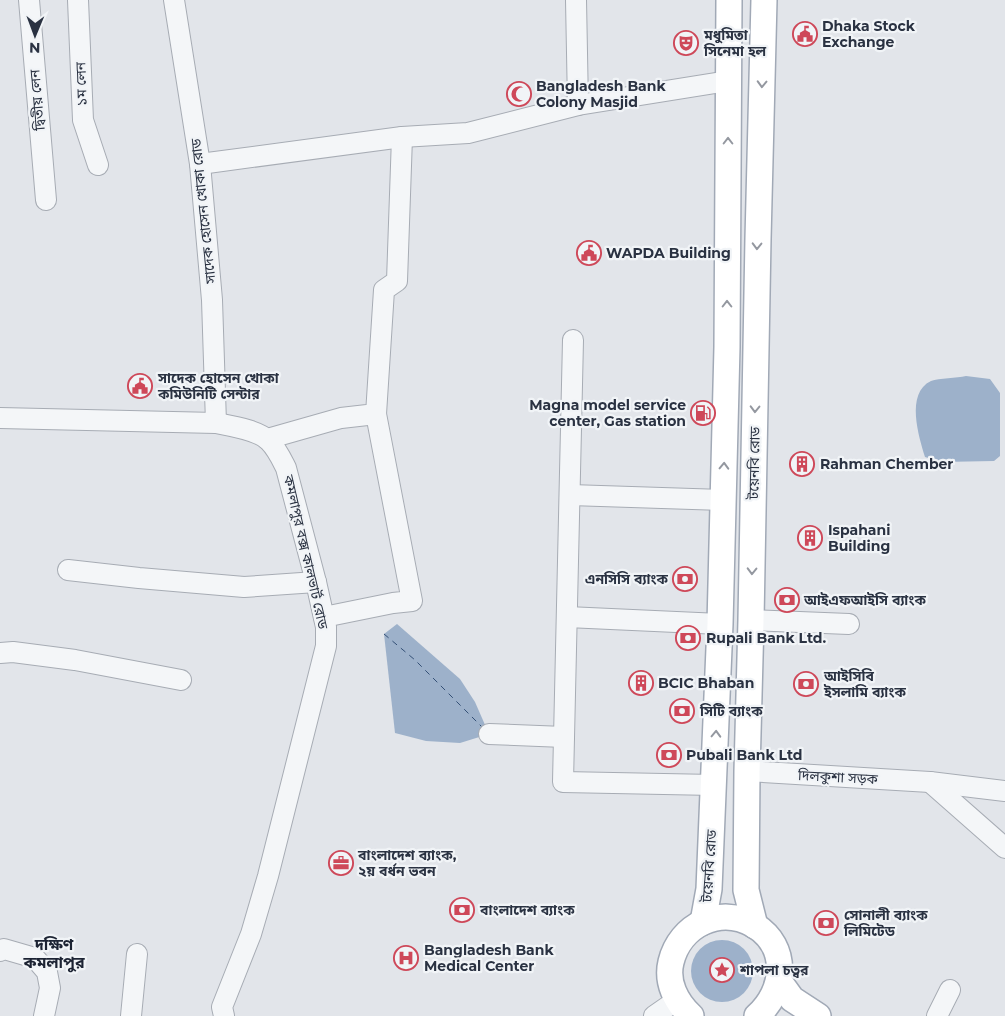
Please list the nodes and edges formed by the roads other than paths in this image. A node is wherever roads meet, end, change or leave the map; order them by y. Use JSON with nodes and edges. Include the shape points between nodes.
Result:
{"nodes":[{"id":1,"x":28,"y":0,"type":"edge"},
{"id":2,"x":78,"y":0,"type":"edge"},
{"id":3,"x":174,"y":0,"type":"edge"},
{"id":4,"x":576,"y":0,"type":"edge"},
{"id":5,"x":729,"y":0,"type":"edge"},
{"id":6,"x":764,"y":0,"type":"edge"},
{"id":7,"x":728,"y":82,"type":"junction"},
{"id":8,"x":578,"y":106,"type":"junction"},
{"id":9,"x":402,"y":137,"type":"junction"},
{"id":10,"x":200,"y":164,"type":"junction"},
{"id":11,"x":98,"y":165,"type":"dead end"},
{"id":12,"x":46,"y":200,"type":"dead end"},
{"id":13,"x":573,"y":340,"type":"dead end"},
{"id":14,"x":376,"y":414,"type":"junction"},
{"id":15,"x":0,"y":418,"type":"edge"},
{"id":16,"x":216,"y":423,"type":"junction"},
{"id":17,"x":268,"y":439,"type":"junction"},
{"id":18,"x":570,"y":495,"type":"junction"},
{"id":19,"x":723,"y":500,"type":"junction"},
{"id":20,"x":68,"y":570,"type":"dead end"},
{"id":21,"x":316,"y":582,"type":"junction"},
{"id":22,"x":567,"y":617,"type":"junction"},
{"id":23,"x":324,"y":618,"type":"junction"},
{"id":24,"x":751,"y":620,"type":"junction"},
{"id":25,"x":720,"y":624,"type":"junction"},
{"id":26,"x":849,"y":624,"type":"dead end"},
{"id":27,"x":0,"y":653,"type":"edge"},
{"id":28,"x":182,"y":680,"type":"dead end"},
{"id":29,"x":489,"y":734,"type":"dead end"},
{"id":30,"x":564,"y":737,"type":"junction"},
{"id":31,"x":746,"y":771,"type":"junction"},
{"id":32,"x":930,"y":782,"type":"junction"},
{"id":33,"x":714,"y":785,"type":"junction"},
{"id":34,"x":1005,"y":791,"type":"edge"},
{"id":35,"x":1005,"y":848,"type":"edge"},
{"id":36,"x":705,"y":911,"type":"junction"},
{"id":37,"x":752,"y":914,"type":"junction"},
{"id":38,"x":0,"y":951,"type":"edge"},
{"id":39,"x":138,"y":954,"type":"dead end"},
{"id":40,"x":779,"y":981,"type":"junction"},
{"id":41,"x":950,"y":990,"type":"dead end"},
{"id":42,"x":684,"y":1008,"type":"edge"},
{"id":43,"x":44,"y":1016,"type":"edge"},
{"id":44,"x":131,"y":1016,"type":"edge"},
{"id":45,"x":224,"y":1016,"type":"edge"},
{"id":46,"x":654,"y":1016,"type":"edge"},
{"id":47,"x":757,"y":1016,"type":"edge"},
{"id":48,"x":818,"y":1016,"type":"edge"},
{"id":49,"x":936,"y":1016,"type":"edge"}],
"edges":[{"from":1,"to":12,"type":"street","name":"দ্বিতীয় লেন"},
{"from":2,"to":11,"type":"street","name":"১ম লেন","via":[[83,120]]},
{"from":3,"to":10,"type":"street","name":"সাদেক হোসেন খোকা রোড"},
{"from":4,"to":8,"type":"street"},
{"from":5,"to":7,"type":"main road","name":"টয়েনবি রোড"},
{"from":6,"to":24,"type":"main road","name":"টয়েনবি রোড","one_way":true},
{"from":7,"to":8,"type":"street"},
{"from":19,"to":7,"type":"main road","name":"টয়েনবি রোড","one_way":true},
{"from":8,"to":9,"type":"street","via":[[468,133]]},
{"from":9,"to":10,"type":"street"},
{"from":9,"to":14,"type":"street","via":[[397,281],[384,290]]},
{"from":10,"to":16,"type":"street","name":"সাদেক হোসেন খোকা রোড","via":[[212,300]]},
{"from":13,"to":18,"type":"street"},
{"from":14,"to":17,"type":"street","via":[[341,418]]},
{"from":14,"to":23,"type":"street","via":[[412,601]]},
{"from":15,"to":16,"type":"street"},
{"from":16,"to":17,"type":"street"},
{"from":17,"to":21,"type":"street","name":"কমলাপুর বক্স কালভার্ট রোড","via":[[286,468]]},
{"from":18,"to":19,"type":"street"},
{"from":18,"to":22,"type":"street"},
{"from":19,"to":25,"type":"main road","name":"টয়েনবি রোড"},
{"from":20,"to":21,"type":"street","via":[[244,586]]},
{"from":21,"to":23,"type":"street","name":"কমলাপুর বক্স কালভার্ট রোড"},
{"from":22,"to":25,"type":"street"},
{"from":22,"to":30,"type":"street"},
{"from":23,"to":45,"type":"street","name":"কমলাপুর বক্স কালভার্ট রোড","via":[[326,646],[288,801],[251,934],[222,1007]]},
{"from":24,"to":26,"type":"street"},
{"from":24,"to":31,"type":"main road","name":"টয়েনবি রোড"},
{"from":33,"to":25,"type":"main road","name":"টয়েনবি রোড","one_way":true},
{"from":27,"to":28,"type":"street","via":[[75,660]]},
{"from":29,"to":30,"type":"street"},
{"from":30,"to":33,"type":"street","via":[[563,782]]},
{"from":31,"to":32,"type":"street","name":"দিলকুশা সড়ক"},
{"from":31,"to":37,"type":"main road","name":"টয়েনবি রোড","via":[[746,890]]},
{"from":32,"to":34,"type":"street","name":"দিলকুশা সড়ক"},
{"from":32,"to":35,"type":"street"},
{"from":33,"to":36,"type":"main road","name":"টয়েনবি রোড"},
{"from":36,"to":37,"type":"main road","via":[[715,918],[741,919]]},
{"from":36,"to":42,"type":"main road","via":[[673,952],[671,985]]},
{"from":37,"to":40,"type":"main road","via":[[775,949],[780,964]]},
{"from":38,"to":43,"type":"street","via":[[4,949],[36,958],[47,972],[50,988]]},
{"from":39,"to":44,"type":"street"},
{"from":40,"to":47,"type":"main road","via":[[767,1007]]},
{"from":40,"to":48,"type":"main road","via":[[792,999]]},
{"from":41,"to":49,"type":"street"},
{"from":42,"to":46,"type":"street"}]}
